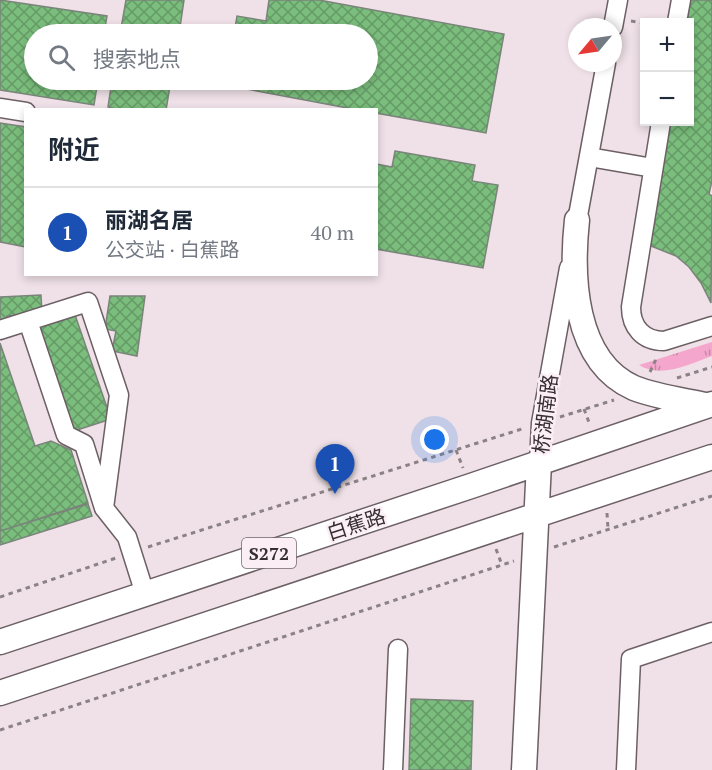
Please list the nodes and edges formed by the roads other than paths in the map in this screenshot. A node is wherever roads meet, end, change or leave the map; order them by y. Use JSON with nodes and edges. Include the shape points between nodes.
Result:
{"nodes":[{"id":1,"x":618,"y":0,"type":"edge"},
{"id":2,"x":681,"y":0,"type":"edge"},
{"id":3,"x":615,"y":18,"type":"edge"},
{"id":4,"x":678,"y":18,"type":"edge"},
{"id":5,"x":604,"y":72,"type":"edge"},
{"id":6,"x":0,"y":108,"type":"edge"},
{"id":7,"x":24,"y":112,"type":"edge"},
{"id":8,"x":660,"y":126,"type":"edge"},
{"id":9,"x":589,"y":157,"type":"junction"},
{"id":10,"x":653,"y":168,"type":"junction"},
{"id":11,"x":577,"y":220,"type":"junction"},
{"id":12,"x":28,"y":321,"type":"junction"},
{"id":13,"x":712,"y":326,"type":"edge"},
{"id":14,"x":0,"y":330,"type":"edge"},
{"id":15,"x":710,"y":405,"type":"edge"},
{"id":16,"x":712,"y":457,"type":"edge"},
{"id":17,"x":539,"y":463,"type":"junction"},
{"id":18,"x":104,"y":508,"type":"junction"},
{"id":19,"x":536,"y":514,"type":"junction"},
{"id":20,"x":145,"y":594,"type":"junction"},
{"id":21,"x":712,"y":632,"type":"edge"},
{"id":22,"x":0,"y":642,"type":"edge"},
{"id":23,"x":398,"y":649,"type":"dead end"},
{"id":24,"x":0,"y":693,"type":"edge"},
{"id":25,"x":393,"y":770,"type":"edge"},
{"id":26,"x":524,"y":770,"type":"edge"},
{"id":27,"x":626,"y":770,"type":"edge"}],
"edges":[{"from":1,"to":3,"type":"street"},
{"from":2,"to":4,"type":"street"},
{"from":5,"to":9,"type":"street","name":"桥湖南路"},
{"from":6,"to":7,"type":"street"},
{"from":8,"to":10,"type":"street"},
{"from":9,"to":10,"type":"street"},
{"from":9,"to":11,"type":"street","name":"桥湖南路"},
{"from":10,"to":13,"type":"street","via":[[631,313],[635,326],[644,337],[664,342]]},
{"from":11,"to":15,"type":"main road","via":[[574,276],[578,304],[599,358],[632,387]]},
{"from":11,"to":17,"type":"street","name":"桥湖南路","via":[[541,423]]},
{"from":12,"to":14,"type":"street"},
{"from":12,"to":18,"type":"street","via":[[66,435],[84,444]]},
{"from":12,"to":18,"type":"street","via":[[88,302],[119,395]]},
{"from":15,"to":17,"type":"main road","name":"白蕉路","number":"S272"},
{"from":16,"to":19,"type":"main road","number":"S272"},
{"from":17,"to":19,"type":"main road","name":"桥湖南路"},
{"from":17,"to":20,"type":"main road","name":"白蕉路","number":"S272"},
{"from":18,"to":20,"type":"street","via":[[127,537]]},
{"from":19,"to":24,"type":"main road","number":"S272"},
{"from":19,"to":26,"type":"main road","name":"桥湖南路"},
{"from":20,"to":22,"type":"main road","name":"白蕉路","number":"S272"},
{"from":21,"to":27,"type":"street","via":[[631,659]]},
{"from":23,"to":25,"type":"street"}]}
